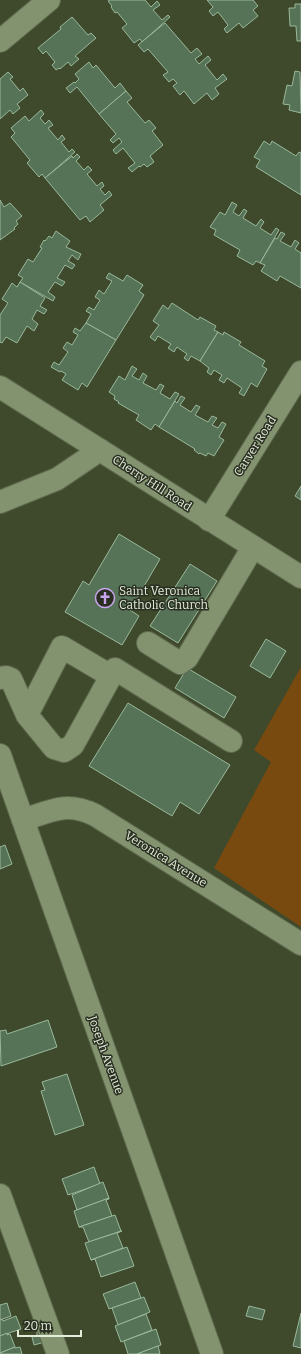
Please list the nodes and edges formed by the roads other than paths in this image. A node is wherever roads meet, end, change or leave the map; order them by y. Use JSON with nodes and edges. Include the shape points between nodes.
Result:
{"nodes":[{"id":1,"x":49,"y":0,"type":"edge"},
{"id":2,"x":0,"y":41,"type":"edge"},
{"id":3,"x":301,"y":372,"type":"edge"},
{"id":4,"x":0,"y":387,"type":"edge"},
{"id":5,"x":100,"y":450,"type":"junction"},
{"id":6,"x":0,"y":502,"type":"edge"},
{"id":7,"x":209,"y":520,"type":"junction"},
{"id":8,"x":253,"y":547,"type":"junction"},
{"id":9,"x":301,"y":577,"type":"edge"},
{"id":10,"x":148,"y":642,"type":"dead end"},
{"id":11,"x":111,"y":676,"type":"junction"},
{"id":12,"x":0,"y":678,"type":"edge"},
{"id":13,"x":27,"y":715,"type":"junction"},
{"id":14,"x":231,"y":741,"type":"dead end"},
{"id":15,"x":0,"y":755,"type":"edge"},
{"id":16,"x":23,"y":820,"type":"junction"},
{"id":17,"x":301,"y":944,"type":"edge"},
{"id":18,"x":0,"y":1195,"type":"edge"},
{"id":19,"x":58,"y":1354,"type":"edge"},
{"id":20,"x":212,"y":1354,"type":"edge"}],
"edges":[{"from":1,"to":2,"type":"street"},
{"from":3,"to":7,"type":"street","name":"Carver Road"},
{"from":4,"to":5,"type":"street"},
{"from":5,"to":6,"type":"street","name":"Cherry Hill Road","via":[[57,479]]},
{"from":5,"to":7,"type":"street","name":"Cherry Hill Road"},
{"from":7,"to":8,"type":"street","name":"Cherry Hill Road"},
{"from":8,"to":9,"type":"street","name":"Cherry Hill Road"},
{"from":8,"to":10,"type":"street","via":[[187,658],[180,663]]},
{"from":11,"to":13,"type":"street","via":[[62,647]]},
{"from":11,"to":13,"type":"street","via":[[73,745],[64,751],[54,748]]},
{"from":11,"to":14,"type":"street","via":[[115,669]]},
{"from":12,"to":13,"type":"street","via":[[11,679]]},
{"from":15,"to":16,"type":"street","name":"Joseph Avenue"},
{"from":16,"to":17,"type":"street","name":"Veronica Avenue","via":[[60,808],[84,809]]},
{"from":16,"to":20,"type":"street","name":"Joseph Avenue"},
{"from":18,"to":19,"type":"street"}]}
